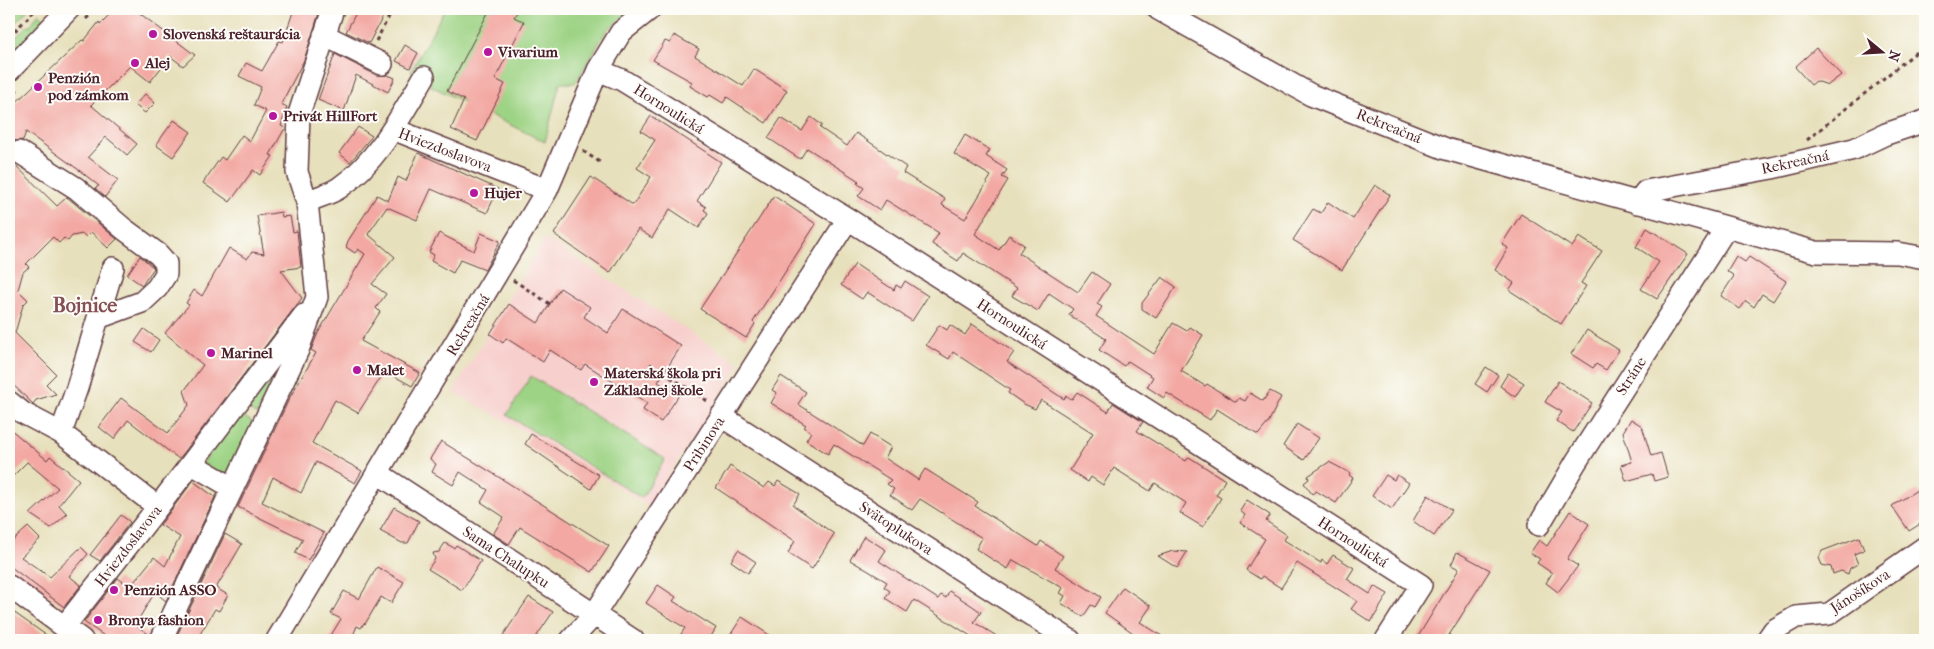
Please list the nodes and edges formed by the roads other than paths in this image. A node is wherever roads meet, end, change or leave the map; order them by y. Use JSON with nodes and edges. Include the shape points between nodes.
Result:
{"nodes":[{"id":1,"x":70,"y":9,"type":"edge"},
{"id":2,"x":333,"y":9,"type":"edge"},
{"id":3,"x":650,"y":9,"type":"edge"},
{"id":4,"x":1158,"y":9,"type":"edge"},
{"id":5,"x":324,"y":36,"type":"junction"},
{"id":6,"x":377,"y":57,"type":"road end"},
{"id":7,"x":598,"y":70,"type":"junction"},
{"id":8,"x":9,"y":71,"type":"edge"},
{"id":9,"x":424,"y":77,"type":"dead end"},
{"id":10,"x":1925,"y":121,"type":"edge"},
{"id":11,"x":393,"y":129,"type":"junction"},
{"id":12,"x":19,"y":152,"type":"dead end"},
{"id":13,"x":547,"y":190,"type":"junction"},
{"id":14,"x":307,"y":202,"type":"junction"},
{"id":15,"x":1637,"y":203,"type":"junction"},
{"id":16,"x":848,"y":219,"type":"junction"},
{"id":17,"x":1726,"y":228,"type":"junction"},
{"id":18,"x":1925,"y":258,"type":"edge"},
{"id":19,"x":113,"y":268,"type":"dead end"},
{"id":20,"x":318,"y":297,"type":"junction"},
{"id":21,"x":98,"y":318,"type":"junction"},
{"id":22,"x":9,"y":402,"type":"edge"},
{"id":23,"x":236,"y":405,"type":"junction"},
{"id":24,"x":723,"y":414,"type":"junction"},
{"id":25,"x":264,"y":422,"type":"junction"},
{"id":26,"x":61,"y":432,"type":"junction"},
{"id":27,"x":192,"y":464,"type":"junction"},
{"id":28,"x":378,"y":474,"type":"junction"},
{"id":29,"x":233,"y":488,"type":"junction"},
{"id":30,"x":158,"y":507,"type":"junction"},
{"id":31,"x":1539,"y":525,"type":"dead end"},
{"id":32,"x":1925,"y":547,"type":"edge"},
{"id":33,"x":9,"y":586,"type":"edge"},
{"id":34,"x":594,"y":615,"type":"junction"},
{"id":35,"x":75,"y":636,"type":"edge"},
{"id":36,"x":161,"y":640,"type":"edge"},
{"id":37,"x":277,"y":640,"type":"edge"},
{"id":38,"x":571,"y":640,"type":"edge"},
{"id":39,"x":633,"y":640,"type":"edge"},
{"id":40,"x":1070,"y":640,"type":"edge"},
{"id":41,"x":1386,"y":640,"type":"edge"},
{"id":42,"x":1767,"y":640,"type":"edge"}],
"edges":[{"from":1,"to":8,"type":"street"},
{"from":2,"to":5,"type":"street"},
{"from":3,"to":7,"type":"street","name":"Rekreačná","via":[[621,32]]},
{"from":4,"to":15,"type":"street","name":"Rekreačná","via":[[1334,104],[1446,149]]},
{"from":5,"to":6,"type":"street"},
{"from":5,"to":14,"type":"street","via":[[299,114],[297,172]]},
{"from":7,"to":13,"type":"street","name":"Rekreačná"},
{"from":7,"to":16,"type":"street","name":"Hornoulická","via":[[622,80]]},
{"from":9,"to":11,"type":"street"},
{"from":10,"to":15,"type":"street","name":"Rekreačná","via":[[1886,134],[1854,150],[1646,191]]},
{"from":11,"to":13,"type":"street","name":"Hviezdoslavova"},
{"from":11,"to":14,"type":"street","name":"Hviezdoslavova","via":[[374,154],[339,188]]},
{"from":12,"to":21,"type":"street","via":[[76,188],[166,263],[166,274],[158,288],[142,302]]},
{"from":13,"to":28,"type":"street","name":"Rekreačná"},
{"from":14,"to":20,"type":"street"},
{"from":15,"to":17,"type":"street","name":"Rekreačná"},
{"from":16,"to":24,"type":"street","name":"Pribinova"},
{"from":16,"to":41,"type":"street","name":"Hornoulická","via":[[1422,585]]},
{"from":17,"to":18,"type":"street","name":"Rekreačná","via":[[1816,252],[1898,253]]},
{"from":17,"to":31,"type":"street","name":"Stráne"},
{"from":19,"to":21,"type":"street"},
{"from":20,"to":23,"type":"street","name":"Hviezdoslavova"},
{"from":20,"to":25,"type":"street","via":[[298,350]]},
{"from":21,"to":26,"type":"street"},
{"from":22,"to":26,"type":"street","via":[[23,413]]},
{"from":23,"to":25,"type":"street"},
{"from":23,"to":27,"type":"street","name":"Hviezdoslavova"},
{"from":24,"to":34,"type":"street","name":"Pribinova"},
{"from":24,"to":40,"type":"street","name":"Svätoplukova"},
{"from":25,"to":29,"type":"street"},
{"from":26,"to":30,"type":"street"},
{"from":27,"to":29,"type":"street"},
{"from":27,"to":30,"type":"street","name":"Hviezdoslavova"},
{"from":28,"to":34,"type":"street","name":"Sama Chalupku"},
{"from":28,"to":37,"type":"street","name":"Rekreačná"},
{"from":29,"to":36,"type":"street"},
{"from":30,"to":35,"type":"street","name":"Hviezdoslavova"},
{"from":32,"to":42,"type":"street","name":"Jánošíkova","via":[[1830,614],[1796,617],[1774,630]]},
{"from":33,"to":35,"type":"street"},
{"from":34,"to":38,"type":"street","name":"Pribinova"},
{"from":34,"to":39,"type":"street","name":"Sama Chalupku"}]}
